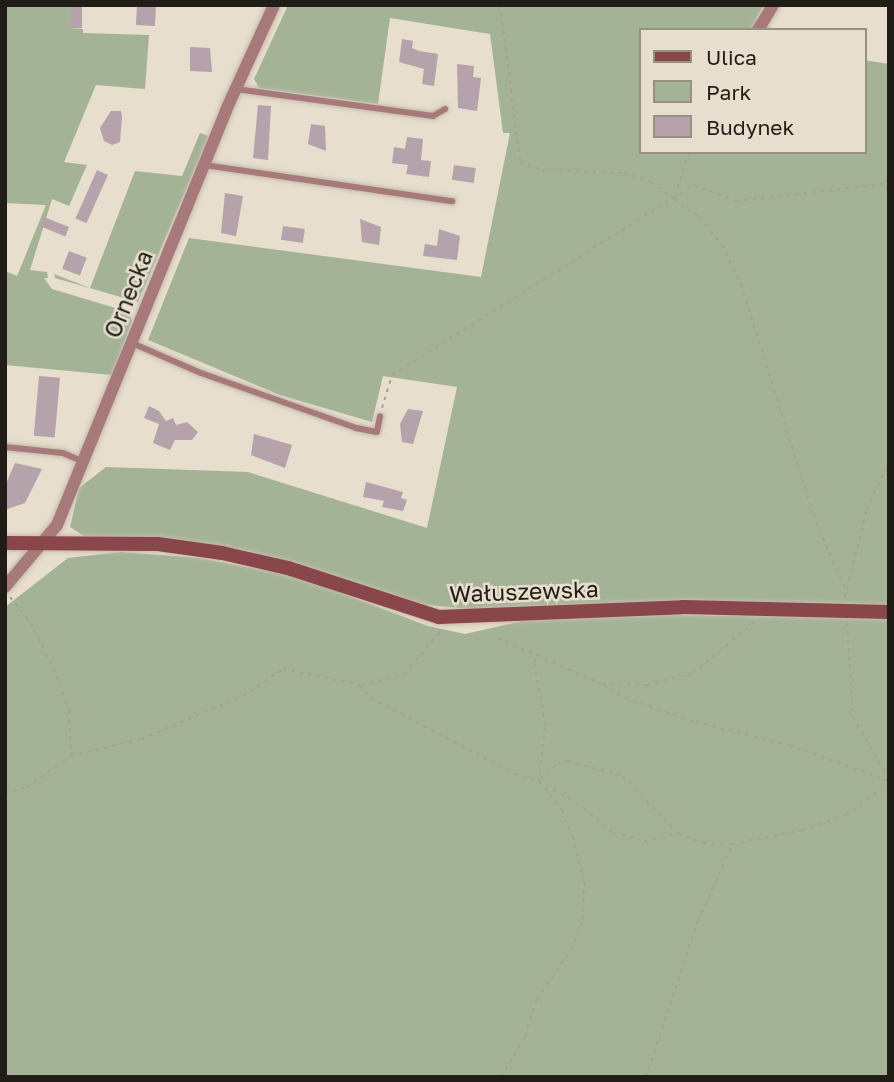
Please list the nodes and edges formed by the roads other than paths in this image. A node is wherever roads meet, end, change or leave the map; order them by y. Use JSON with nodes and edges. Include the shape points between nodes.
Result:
{"nodes":[{"id":1,"x":274,"y":5,"type":"edge"},
{"id":2,"x":773,"y":5,"type":"edge"},
{"id":3,"x":759,"y":28,"type":"edge"},
{"id":4,"x":236,"y":89,"type":"junction"},
{"id":5,"x":444,"y":109,"type":"dead end"},
{"id":6,"x":204,"y":165,"type":"junction"},
{"id":7,"x":452,"y":201,"type":"dead end"},
{"id":8,"x":131,"y":343,"type":"junction"},
{"id":9,"x":380,"y":416,"type":"road end"},
{"id":10,"x":5,"y":447,"type":"edge"},
{"id":11,"x":84,"y":462,"type":"junction"},
{"id":12,"x":46,"y":542,"type":"junction"},
{"id":13,"x":5,"y":543,"type":"edge"},
{"id":14,"x":5,"y":589,"type":"edge"},
{"id":15,"x":889,"y":612,"type":"edge"}],
"edges":[{"from":1,"to":4,"type":"street","name":"Ornecka"},
{"from":2,"to":3,"type":"street"},
{"from":4,"to":5,"type":"lane","via":[[433,116]]},
{"from":4,"to":6,"type":"street","name":"Ornecka"},
{"from":6,"to":7,"type":"lane"},
{"from":6,"to":8,"type":"street","name":"Ornecka"},
{"from":8,"to":9,"type":"lane","via":[[356,428],[377,432]]},
{"from":8,"to":11,"type":"street","name":"Ornecka"},
{"from":10,"to":11,"type":"lane","via":[[64,453]]},
{"from":11,"to":12,"type":"street","name":"Ornecka"},
{"from":12,"to":13,"type":"street","name":"Wałuszewska"},
{"from":12,"to":14,"type":"street","name":"Ornecka"},
{"from":12,"to":15,"type":"street","name":"Wałuszewska","via":[[158,544],[222,552],[309,574],[439,617],[683,607]]}]}
